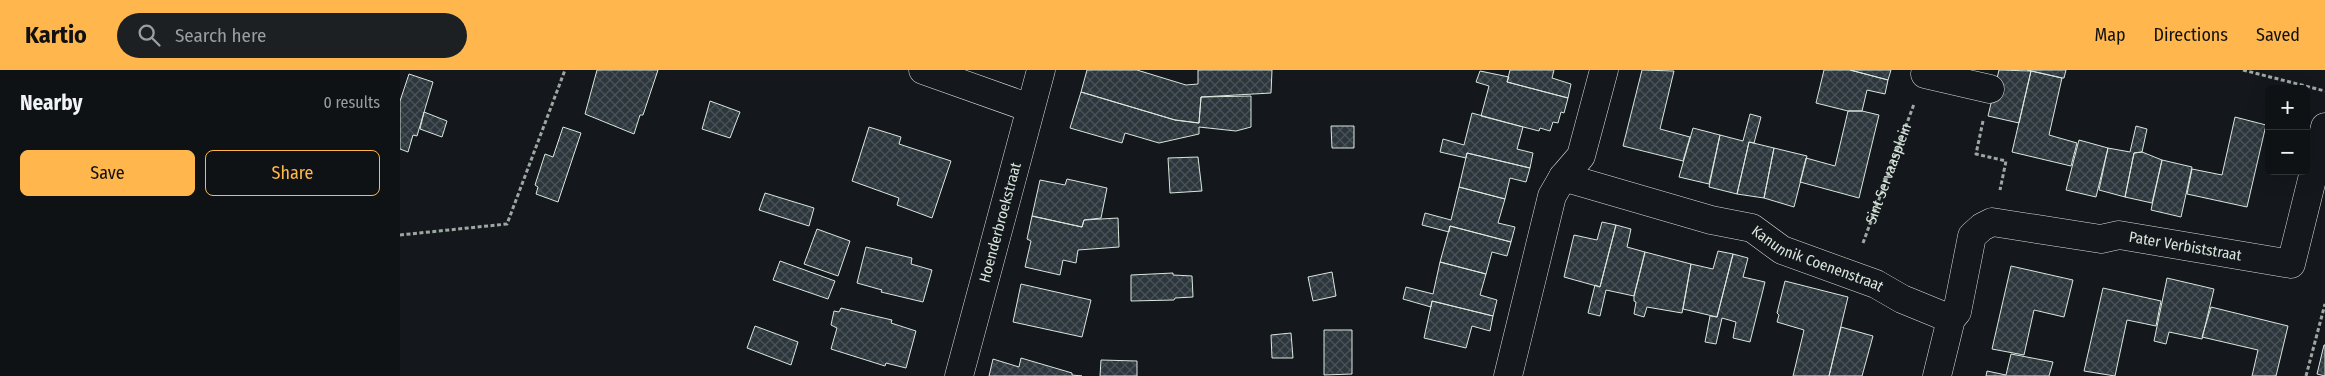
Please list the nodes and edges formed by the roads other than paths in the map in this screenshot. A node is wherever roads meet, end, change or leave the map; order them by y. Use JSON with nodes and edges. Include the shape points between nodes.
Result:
{"nodes":[{"id":1,"x":923,"y":70,"type":"edge"},
{"id":2,"x":1041,"y":70,"type":"edge"},
{"id":3,"x":1604,"y":70,"type":"edge"},
{"id":4,"x":1925,"y":72,"type":"edge"},
{"id":5,"x":1990,"y":90,"type":"road end"},
{"id":6,"x":1030,"y":108,"type":"junction"},
{"id":7,"x":2325,"y":127,"type":"edge"},
{"id":8,"x":1563,"y":177,"type":"junction"},
{"id":9,"x":1951,"y":319,"type":"junction"},
{"id":10,"x":959,"y":376,"type":"edge"},
{"id":11,"x":1508,"y":376,"type":"edge"},
{"id":12,"x":1937,"y":376,"type":"edge"}],
"edges":[{"from":1,"to":6,"type":"street"},
{"from":2,"to":6,"type":"street","name":"Hoenderbroekstraat"},
{"from":3,"to":8,"type":"street","via":[[1581,156]]},
{"from":4,"to":5,"type":"street"},
{"from":6,"to":10,"type":"street","name":"Hoenderbroekstraat"},
{"from":7,"to":9,"type":"street","name":"Pater Verbiststraat","via":[[2291,264],[2118,235],[2102,239],[1992,222],[1972,236],[1957,312]]},
{"from":8,"to":9,"type":"street","name":"Kanunnik Coenenstraat","via":[[1711,220],[1752,228],[1782,250],[1876,284],[1902,299]]},
{"from":8,"to":11,"type":"street","via":[[1552,196]]},
{"from":9,"to":12,"type":"street"}]}
